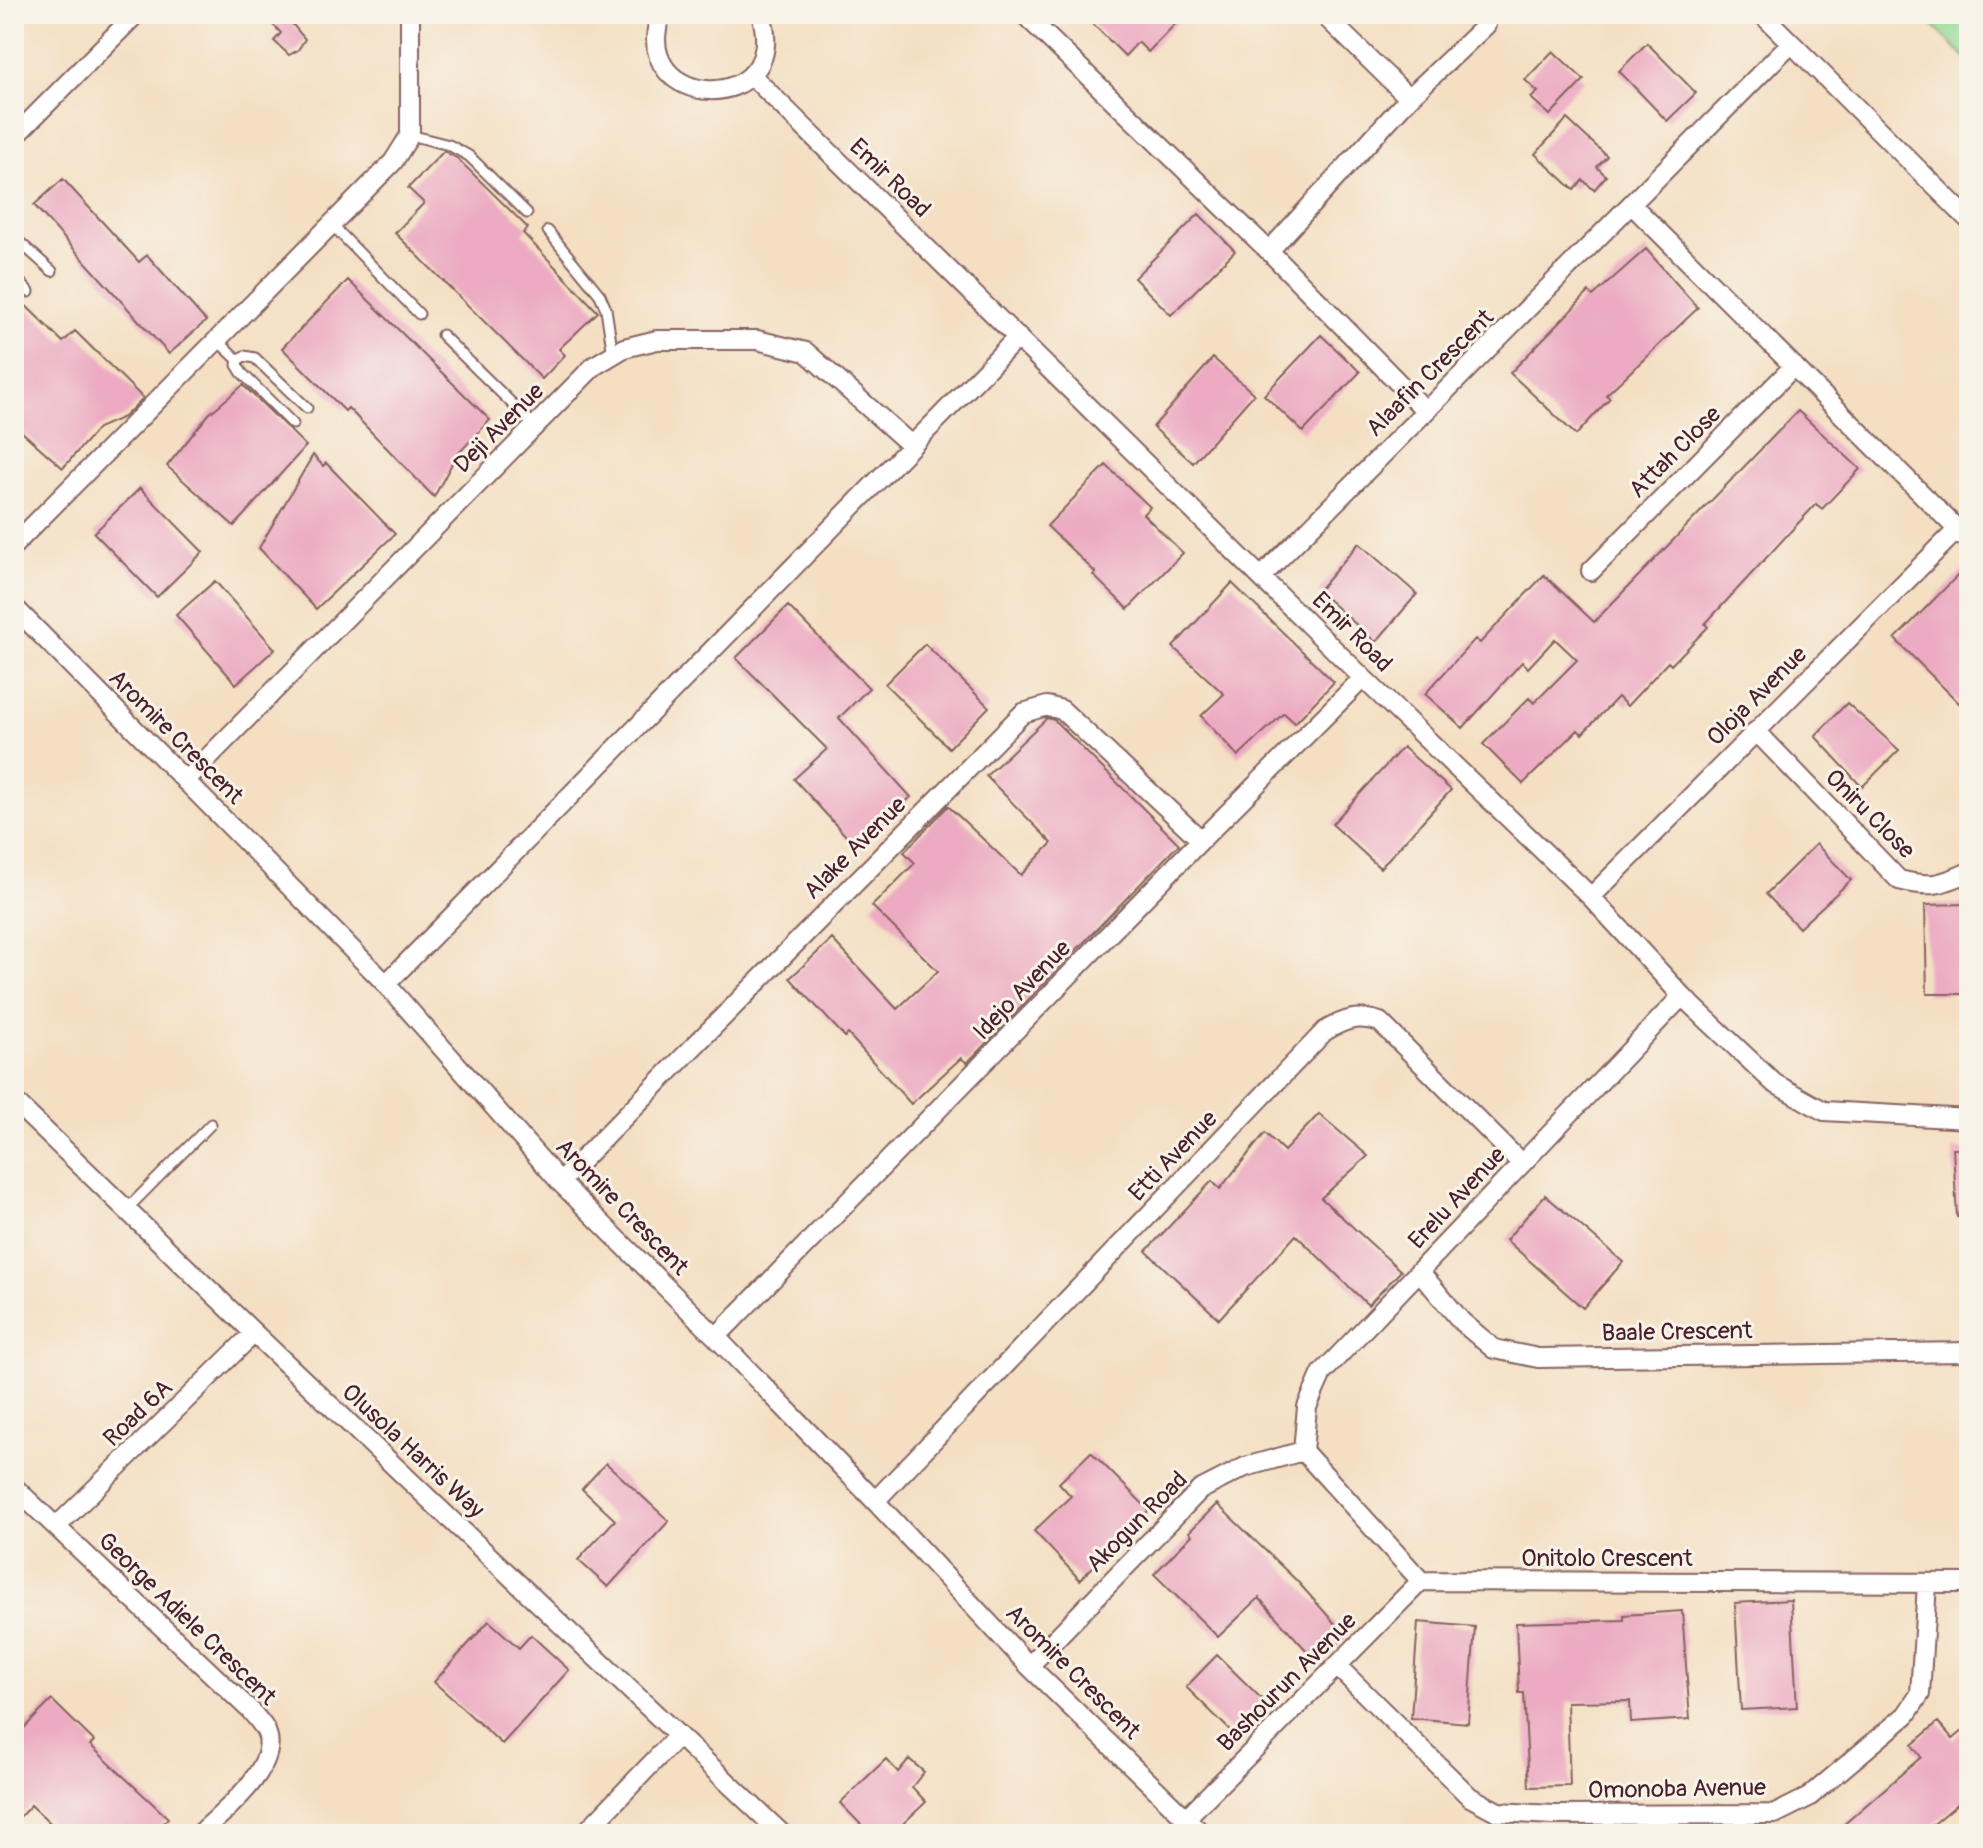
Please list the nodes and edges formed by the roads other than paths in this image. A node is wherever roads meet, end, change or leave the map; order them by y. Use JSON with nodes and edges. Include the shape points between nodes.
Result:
{"nodes":[{"id":1,"x":136,"y":14,"type":"edge"},
{"id":2,"x":410,"y":14,"type":"edge"},
{"id":3,"x":661,"y":14,"type":"edge"},
{"id":4,"x":762,"y":14,"type":"edge"},
{"id":5,"x":1024,"y":14,"type":"edge"},
{"id":6,"x":1323,"y":14,"type":"edge"},
{"id":7,"x":1762,"y":14,"type":"edge"},
{"id":8,"x":1486,"y":25,"type":"dead end"},
{"id":9,"x":1791,"y":43,"type":"junction"},
{"id":10,"x":751,"y":75,"type":"junction"},
{"id":11,"x":1409,"y":98,"type":"junction"},
{"id":12,"x":410,"y":135,"type":"junction"},
{"id":13,"x":14,"y":137,"type":"edge"},
{"id":14,"x":1631,"y":204,"type":"junction"},
{"id":15,"x":527,"y":213,"type":"dead end"},
{"id":16,"x":1969,"y":220,"type":"edge"},
{"id":17,"x":332,"y":225,"type":"junction"},
{"id":18,"x":548,"y":231,"type":"dead end"},
{"id":19,"x":14,"y":237,"type":"edge"},
{"id":20,"x":1269,"y":251,"type":"junction"},
{"id":21,"x":52,"y":271,"type":"dead end"},
{"id":22,"x":14,"y":276,"type":"edge"},
{"id":23,"x":29,"y":292,"type":"dead end"},
{"id":24,"x":419,"y":314,"type":"dead end"},
{"id":25,"x":442,"y":335,"type":"dead end"},
{"id":26,"x":1018,"y":337,"type":"junction"},
{"id":27,"x":217,"y":340,"type":"junction"},
{"id":28,"x":613,"y":355,"type":"junction"},
{"id":29,"x":238,"y":360,"type":"junction"},
{"id":30,"x":1794,"y":366,"type":"junction"},
{"id":31,"x":307,"y":408,"type":"dead end"},
{"id":32,"x":1426,"y":411,"type":"junction"},
{"id":33,"x":293,"y":424,"type":"dead end"},
{"id":34,"x":535,"y":426,"type":"junction"},
{"id":35,"x":911,"y":445,"type":"junction"},
{"id":36,"x":1963,"y":535,"type":"edge"},
{"id":37,"x":14,"y":545,"type":"edge"},
{"id":38,"x":1591,"y":571,"type":"dead end"},
{"id":39,"x":1262,"y":576,"type":"junction"},
{"id":40,"x":14,"y":607,"type":"edge"},
{"id":41,"x":1363,"y":678,"type":"junction"},
{"id":42,"x":1756,"y":731,"type":"junction"},
{"id":43,"x":185,"y":781,"type":"junction"},
{"id":44,"x":1201,"y":840,"type":"junction"},
{"id":45,"x":1969,"y":872,"type":"edge"},
{"id":46,"x":1591,"y":897,"type":"junction"},
{"id":47,"x":386,"y":984,"type":"junction"},
{"id":48,"x":1682,"y":996,"type":"junction"},
{"id":49,"x":14,"y":1101,"type":"edge"},
{"id":50,"x":1969,"y":1119,"type":"edge"},
{"id":51,"x":211,"y":1124,"type":"dead end"},
{"id":52,"x":1521,"y":1163,"type":"junction"},
{"id":53,"x":560,"y":1182,"type":"junction"},
{"id":54,"x":126,"y":1210,"type":"junction"},
{"id":55,"x":1420,"y":1272,"type":"junction"},
{"id":56,"x":254,"y":1333,"type":"junction"},
{"id":57,"x":716,"y":1337,"type":"junction"},
{"id":58,"x":1969,"y":1352,"type":"edge"},
{"id":59,"x":1303,"y":1451,"type":"junction"},
{"id":60,"x":14,"y":1487,"type":"edge"},
{"id":61,"x":875,"y":1501,"type":"junction"},
{"id":62,"x":57,"y":1526,"type":"junction"},
{"id":63,"x":1421,"y":1581,"type":"junction"},
{"id":64,"x":1969,"y":1583,"type":"edge"},
{"id":65,"x":1927,"y":1584,"type":"junction"},
{"id":66,"x":1029,"y":1666,"type":"junction"},
{"id":67,"x":1337,"y":1666,"type":"junction"},
{"id":68,"x":678,"y":1736,"type":"junction"},
{"id":69,"x":1186,"y":1818,"type":"junction"},
{"id":70,"x":200,"y":1834,"type":"edge"},
{"id":71,"x":584,"y":1834,"type":"edge"},
{"id":72,"x":782,"y":1834,"type":"edge"},
{"id":73,"x":1202,"y":1834,"type":"edge"}],
"edges":[{"from":1,"to":13,"type":"street"},
{"from":2,"to":12,"type":"street"},
{"from":3,"to":10,"type":"street","via":[[656,26],[661,61],[686,86],[720,91]]},
{"from":4,"to":10,"type":"street","via":[[765,46]]},
{"from":5,"to":20,"type":"street"},
{"from":6,"to":11,"type":"street"},
{"from":7,"to":9,"type":"street"},
{"from":8,"to":11,"type":"street"},
{"from":9,"to":14,"type":"street","name":"Alaafin Crescent"},
{"from":9,"to":16,"type":"street"},
{"from":10,"to":26,"type":"street","name":"Emir Road"},
{"from":11,"to":20,"type":"street"},
{"from":12,"to":15,"type":"lane","via":[[469,156]]},
{"from":12,"to":17,"type":"street","via":[[393,162]]},
{"from":14,"to":30,"type":"street"},
{"from":14,"to":32,"type":"street","name":"Alaafin Crescent"},
{"from":17,"to":24,"type":"lane"},
{"from":17,"to":27,"type":"street"},
{"from":18,"to":28,"type":"lane","via":[[600,295]]},
{"from":19,"to":21,"type":"lane"},
{"from":20,"to":32,"type":"street"},
{"from":22,"to":23,"type":"lane"},
{"from":25,"to":34,"type":"lane"},
{"from":26,"to":35,"type":"street"},
{"from":26,"to":39,"type":"street","name":"Emir Road"},
{"from":27,"to":29,"type":"lane"},
{"from":27,"to":37,"type":"street"},
{"from":28,"to":34,"type":"street","name":"Deji Avenue","via":[[594,366]]},
{"from":28,"to":35,"type":"street","name":"Deji Avenue","via":[[657,340],[709,338],[757,340],[806,352]]},
{"from":29,"to":31,"type":"lane","via":[[255,358]]},
{"from":29,"to":33,"type":"lane","via":[[242,373]]},
{"from":30,"to":36,"type":"street"},
{"from":30,"to":38,"type":"street","name":"Attah Close"},
{"from":32,"to":39,"type":"street","name":"Alaafin Crescent"},
{"from":34,"to":43,"type":"street","name":"Deji Avenue"},
{"from":35,"to":47,"type":"street"},
{"from":36,"to":42,"type":"street","name":"Oloja Avenue"},
{"from":39,"to":41,"type":"street","name":"Emir Road"},
{"from":40,"to":43,"type":"street","name":"Aromire Crescent"},
{"from":41,"to":44,"type":"street","name":"Idejo Avenue"},
{"from":41,"to":46,"type":"street","name":"Emir Road"},
{"from":42,"to":45,"type":"street","name":"Oniru Close","via":[[1899,880],[1924,886]]},
{"from":42,"to":46,"type":"street","name":"Oloja Avenue"},
{"from":43,"to":47,"type":"street","name":"Aromire Crescent"},
{"from":44,"to":53,"type":"street","name":"Alake Avenue","via":[[1062,710],[1047,706],[1023,713]]},
{"from":44,"to":57,"type":"street","name":"Idejo Avenue"},
{"from":46,"to":48,"type":"street","name":"Emir Road"},
{"from":47,"to":53,"type":"street","name":"Aromire Crescent"},
{"from":48,"to":50,"type":"street","name":"Emir Road","via":[[1774,1083],[1824,1111]]},
{"from":48,"to":52,"type":"street","name":"Erelu Avenue"},
{"from":49,"to":54,"type":"street","name":"Olusola Harris Way"},
{"from":51,"to":54,"type":"lane"},
{"from":52,"to":55,"type":"street","name":"Erelu Avenue"},
{"from":52,"to":61,"type":"street","name":"Etti Avenue","via":[[1380,1022],[1347,1018],[1325,1031]]},
{"from":53,"to":57,"type":"street","name":"Aromire Crescent"},
{"from":54,"to":56,"type":"street","name":"Olusola Harris Way"},
{"from":55,"to":58,"type":"street","name":"Baale Crescent","via":[[1462,1322],[1494,1349],[1538,1358]]},
{"from":55,"to":59,"type":"street","name":"Erelu Avenue","via":[[1322,1373],[1307,1407]]},
{"from":56,"to":62,"type":"street","name":"Road 6A"},
{"from":56,"to":68,"type":"street","name":"Olusola Harris Way"},
{"from":57,"to":61,"type":"street","name":"Aromire Crescent"},
{"from":59,"to":63,"type":"street"},
{"from":59,"to":66,"type":"street","name":"Akogun Road","via":[[1245,1467],[1200,1490]]},
{"from":60,"to":62,"type":"street","name":"George Adiele Crescent"},
{"from":61,"to":66,"type":"street","name":"Aromire Crescent"},
{"from":62,"to":70,"type":"street","name":"George Adiele Crescent","via":[[264,1727],[266,1761],[247,1788]]},
{"from":63,"to":65,"type":"street","name":"Onitolo Crescent"},
{"from":63,"to":67,"type":"street","name":"Bashourun Avenue"},
{"from":64,"to":65,"type":"street","name":"Onitolo Crescent"},
{"from":65,"to":67,"type":"street","name":"Omonoba Avenue","via":[[1920,1694],[1906,1715],[1809,1797],[1775,1814],[1498,1812],[1470,1797]]},
{"from":66,"to":69,"type":"street","name":"Aromire Crescent"},
{"from":67,"to":69,"type":"street","name":"Bashourun Avenue"},
{"from":68,"to":71,"type":"street"},
{"from":68,"to":72,"type":"street","name":"Olusola Harris Way"},
{"from":69,"to":73,"type":"street","name":"Aromire Crescent"}]}
